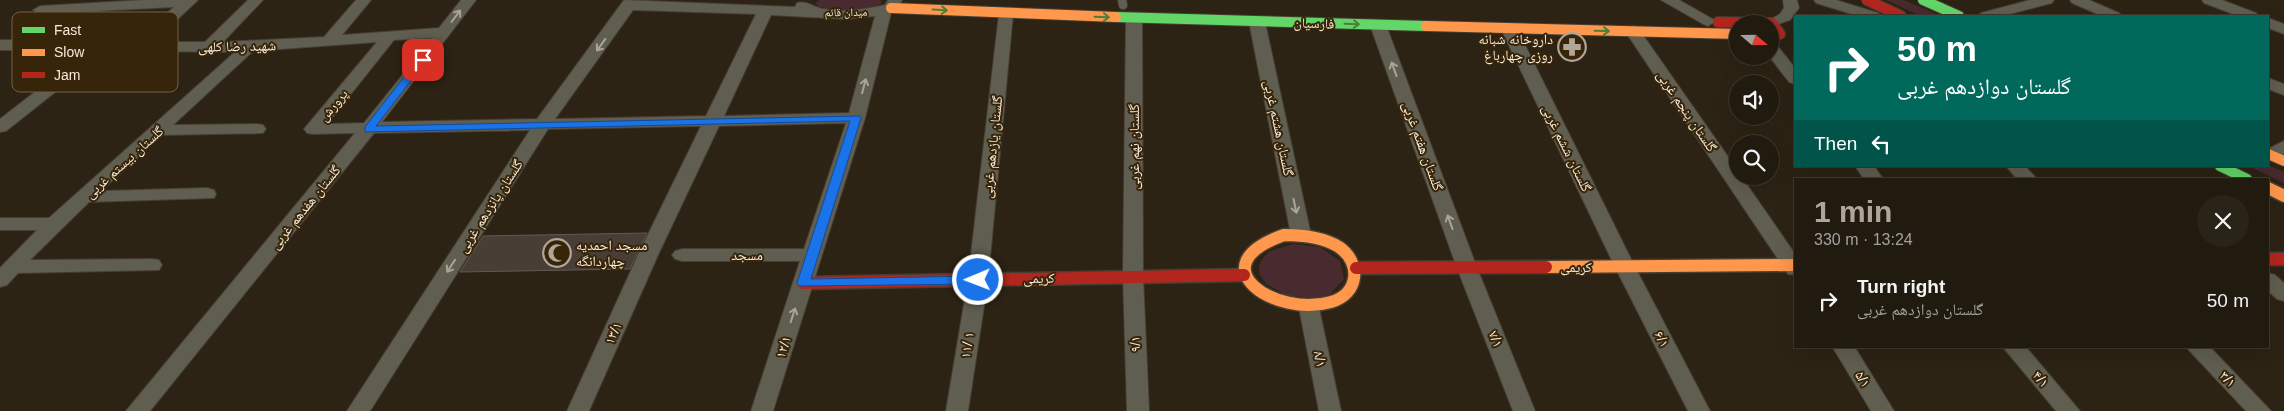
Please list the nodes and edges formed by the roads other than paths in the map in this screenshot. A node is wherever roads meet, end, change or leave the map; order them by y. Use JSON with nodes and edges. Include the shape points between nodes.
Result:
{"nodes":[{"id":1,"x":256,"y":0,"type":"edge"},
{"id":2,"x":364,"y":0,"type":"edge"},
{"id":3,"x":469,"y":0,"type":"edge"},
{"id":4,"x":957,"y":0,"type":"edge"},
{"id":5,"x":1668,"y":0,"type":"edge"},
{"id":6,"x":1790,"y":0,"type":"edge"},
{"id":7,"x":1821,"y":0,"type":"edge"},
{"id":8,"x":1867,"y":0,"type":"edge"},
{"id":9,"x":1923,"y":0,"type":"edge"},
{"id":10,"x":1934,"y":0,"type":"edge"},
{"id":11,"x":2047,"y":0,"type":"edge"},
{"id":12,"x":2077,"y":0,"type":"edge"},
{"id":13,"x":2209,"y":0,"type":"edge"},
{"id":14,"x":190,"y":1,"type":"edge"},
{"id":15,"x":630,"y":3,"type":"edge"},
{"id":16,"x":1093,"y":4,"type":"dead end"},
{"id":17,"x":770,"y":5,"type":"edge"},
{"id":18,"x":809,"y":6,"type":"edge"},
{"id":19,"x":890,"y":6,"type":"edge"},
{"id":20,"x":1125,"y":7,"type":"edge"},
{"id":21,"x":40,"y":10,"type":"dead end"},
{"id":22,"x":1948,"y":11,"type":"junction"},
{"id":23,"x":178,"y":12,"type":"edge"},
{"id":24,"x":1006,"y":14,"type":"junction"},
{"id":25,"x":1870,"y":15,"type":"edge"},
{"id":26,"x":1899,"y":15,"type":"edge"},
{"id":27,"x":1957,"y":15,"type":"edge"},
{"id":28,"x":1990,"y":15,"type":"edge"},
{"id":29,"x":2112,"y":15,"type":"edge"},
{"id":30,"x":2248,"y":15,"type":"edge"},
{"id":31,"x":1708,"y":21,"type":"junction"},
{"id":32,"x":1257,"y":22,"type":"junction"},
{"id":33,"x":2269,"y":23,"type":"edge"},
{"id":34,"x":1378,"y":25,"type":"junction"},
{"id":35,"x":1631,"y":25,"type":"junction"},
{"id":36,"x":1729,"y":26,"type":"edge"},
{"id":37,"x":1779,"y":26,"type":"edge"},
{"id":38,"x":1509,"y":29,"type":"junction"},
{"id":39,"x":2284,"y":29,"type":"edge"},
{"id":40,"x":444,"y":32,"type":"junction"},
{"id":41,"x":1729,"y":33,"type":"edge"},
{"id":42,"x":1779,"y":35,"type":"edge"},
{"id":43,"x":1794,"y":35,"type":"edge"},
{"id":44,"x":389,"y":37,"type":"junction"},
{"id":45,"x":328,"y":42,"type":"junction"},
{"id":46,"x":178,"y":46,"type":"edge"},
{"id":47,"x":209,"y":47,"type":"junction"},
{"id":48,"x":249,"y":47,"type":"junction"},
{"id":49,"x":1779,"y":47,"type":"edge"},
{"id":50,"x":1794,"y":77,"type":"edge"},
{"id":51,"x":2269,"y":83,"type":"edge"},
{"id":52,"x":2284,"y":90,"type":"edge"},
{"id":53,"x":46,"y":92,"type":"edge"},
{"id":54,"x":856,"y":118,"type":"junction"},
{"id":55,"x":713,"y":121,"type":"junction"},
{"id":56,"x":542,"y":125,"type":"junction"},
{"id":57,"x":0,"y":128,"type":"edge"},
{"id":58,"x":257,"y":129,"type":"dead end"},
{"id":59,"x":160,"y":130,"type":"junction"},
{"id":60,"x":368,"y":130,"type":"junction"},
{"id":61,"x":1865,"y":167,"type":"edge"},
{"id":62,"x":2017,"y":167,"type":"edge"},
{"id":63,"x":2222,"y":167,"type":"edge"},
{"id":64,"x":1873,"y":178,"type":"edge"},
{"id":65,"x":2027,"y":178,"type":"edge"},
{"id":66,"x":2245,"y":178,"type":"edge"},
{"id":67,"x":2269,"y":188,"type":"edge"},
{"id":68,"x":207,"y":194,"type":"dead end"},
{"id":69,"x":2284,"y":196,"type":"edge"},
{"id":70,"x":85,"y":198,"type":"junction"},
{"id":71,"x":0,"y":224,"type":"edge"},
{"id":72,"x":54,"y":224,"type":"junction"},
{"id":73,"x":1301,"y":235,"type":"junction"},
{"id":74,"x":812,"y":254,"type":"junction"},
{"id":75,"x":682,"y":255,"type":"dead end"},
{"id":76,"x":2269,"y":259,"type":"edge"},
{"id":77,"x":2284,"y":259,"type":"edge"},
{"id":78,"x":152,"y":265,"type":"dead end"},
{"id":79,"x":1794,"y":266,"type":"edge"},
{"id":80,"x":1356,"y":268,"type":"junction"},
{"id":81,"x":1467,"y":268,"type":"junction"},
{"id":82,"x":1625,"y":268,"type":"junction"},
{"id":83,"x":5,"y":274,"type":"edge"},
{"id":84,"x":1244,"y":275,"type":"junction"},
{"id":85,"x":1133,"y":276,"type":"junction"},
{"id":86,"x":978,"y":280,"type":"junction"},
{"id":87,"x":2269,"y":281,"type":"edge"},
{"id":88,"x":803,"y":283,"type":"junction"},
{"id":89,"x":2284,"y":294,"type":"edge"},
{"id":90,"x":1309,"y":308,"type":"junction"},
{"id":91,"x":1844,"y":348,"type":"edge"},
{"id":92,"x":2014,"y":348,"type":"edge"},
{"id":93,"x":2198,"y":348,"type":"edge"},
{"id":94,"x":137,"y":411,"type":"edge"},
{"id":95,"x":358,"y":411,"type":"edge"},
{"id":96,"x":578,"y":411,"type":"edge"},
{"id":97,"x":762,"y":411,"type":"edge"},
{"id":98,"x":957,"y":411,"type":"edge"},
{"id":99,"x":1138,"y":411,"type":"edge"},
{"id":100,"x":1330,"y":411,"type":"edge"},
{"id":101,"x":1524,"y":411,"type":"edge"},
{"id":102,"x":1699,"y":411,"type":"edge"},
{"id":103,"x":1883,"y":411,"type":"edge"},
{"id":104,"x":2069,"y":411,"type":"edge"},
{"id":105,"x":2260,"y":411,"type":"edge"}],
"edges":[{"from":1,"to":47,"type":"street"},
{"from":2,"to":45,"type":"street"},
{"from":40,"to":3,"type":"street","name":"گلستان هفدهم غربی","one_way":true},
{"from":4,"to":16,"type":"main road"},
{"from":5,"to":31,"type":"street"},
{"from":6,"to":37,"type":"street","via":[[1792,8]]},
{"from":7,"to":25,"type":"street"},
{"from":8,"to":26,"type":"main road"},
{"from":9,"to":22,"type":"main road"},
{"from":10,"to":22,"type":"main road"},
{"from":11,"to":28,"type":"street"},
{"from":12,"to":29,"type":"street"},
{"from":13,"to":30,"type":"street"},
{"from":14,"to":21,"type":"street"},
{"from":14,"to":23,"type":"street"},
{"from":15,"to":17,"type":"street","via":[[696,7]]},
{"from":15,"to":56,"type":"street","name":"گلستان پانزدهم غربی","one_way":true},
{"from":17,"to":18,"type":"street"},
{"from":17,"to":55,"type":"street","name":"۱۳/۱"},
{"from":18,"to":19,"type":"street","name":"میدان قائم","via":[[850,14]]},
{"from":19,"to":24,"type":"main road","name":"فارسیان","one_way":true},
{"from":54,"to":19,"type":"street","name":"۱۲/۱","one_way":true},
{"from":24,"to":20,"type":"main road","name":"فارسیان","one_way":true},
{"from":20,"to":32,"type":"main road","name":"فارسیان"},
{"from":20,"to":85,"type":"street","name":"گلستان نهم غربی"},
{"from":22,"to":27,"type":"main road"},
{"from":24,"to":86,"type":"street","name":"گلستان یازدهم غربی"},
{"from":31,"to":35,"type":"main road","name":"فارسیان"},
{"from":31,"to":36,"type":"main road","name":"فارسیان"},
{"from":32,"to":34,"type":"main road","name":"فارسیان","one_way":true},
{"from":32,"to":73,"type":"street","name":"گلستان هشتم غربی","one_way":true},
{"from":33,"to":39,"type":"street"},
{"from":34,"to":38,"type":"main road","name":"فارسیان"},
{"from":81,"to":34,"type":"street","name":"گلستان هفتم غربی","one_way":true},
{"from":38,"to":35,"type":"main road","name":"فارسیان","one_way":true},
{"from":35,"to":41,"type":"main road","name":"فارسیان"},
{"from":35,"to":79,"type":"street","name":"گلستان پنجم غربی"},
{"from":38,"to":82,"type":"street","name":"گلستان ششم غربی"},
{"from":40,"to":44,"type":"street","name":"شهید رضا کلهی"},
{"from":40,"to":60,"type":"street","name":"گلستان هفدهم غربی"},
{"from":42,"to":43,"type":"main road","name":"فارسیان"},
{"from":44,"to":45,"type":"street","name":"شهید رضا کلهی"},
{"from":44,"to":60,"type":"street","name":"پرورش","via":[[313,129]]},
{"from":45,"to":48,"type":"street","name":"شهید رضا کلهی"},
{"from":46,"to":47,"type":"street","name":"شهید رضا کلهی"},
{"from":47,"to":48,"type":"street","name":"شهید رضا کلهی"},
{"from":48,"to":59,"type":"street","name":"گلستان بیستم غربی"},
{"from":49,"to":50,"type":"street"},
{"from":51,"to":52,"type":"street"},
{"from":53,"to":57,"type":"street"},
{"from":54,"to":55,"type":"street"},
{"from":54,"to":74,"type":"street","name":"۱۲/۱"},
{"from":55,"to":56,"type":"street"},
{"from":55,"to":96,"type":"street","name":"۱۳/۱"},
{"from":56,"to":60,"type":"street"},
{"from":56,"to":95,"type":"street","name":"گلستان پانزدهم غربی","one_way":true},
{"from":58,"to":59,"type":"street"},
{"from":59,"to":70,"type":"street","name":"گلستان بیستم غربی"},
{"from":60,"to":94,"type":"street","name":"گلستان هفدهم غربی"},
{"from":61,"to":64,"type":"street"},
{"from":62,"to":65,"type":"street"},
{"from":63,"to":66,"type":"main road"},
{"from":67,"to":69,"type":"main road"},
{"from":68,"to":70,"type":"street"},
{"from":70,"to":72,"type":"street","name":"گلستان بیستم غربی"},
{"from":71,"to":72,"type":"street"},
{"from":72,"to":83,"type":"street","name":"گلستان بیستم غربی"},
{"from":73,"to":80,"type":"main road","via":[[1336,245],[1349,255]]},
{"from":73,"to":84,"type":"main road","via":[[1284,235],[1257,245],[1248,254]]},
{"from":74,"to":75,"type":"street","name":"مسجد"},
{"from":74,"to":88,"type":"street","name":"۱۲/۱"},
{"from":76,"to":77,"type":"main road"},
{"from":78,"to":83,"type":"street"},
{"from":79,"to":82,"type":"main road","name":"کریمی"},
{"from":80,"to":81,"type":"main road","name":"کریمی"},
{"from":80,"to":90,"type":"main road","via":[[1357,280],[1351,291],[1339,300]]},
{"from":81,"to":82,"type":"main road","name":"کریمی"},
{"from":81,"to":101,"type":"street","name":"۷/۱"},
{"from":82,"to":102,"type":"street","name":"۶/۱"},
{"from":84,"to":85,"type":"main road","name":"کریمی"},
{"from":84,"to":90,"type":"main road","via":[[1265,298],[1283,305]]},
{"from":85,"to":86,"type":"main road","name":"کریمی"},
{"from":85,"to":99,"type":"street","name":"۹/۱"},
{"from":86,"to":88,"type":"main road","name":"کریمی"},
{"from":86,"to":98,"type":"street","name":"۱۱/ ۱"},
{"from":87,"to":89,"type":"street"},
{"from":97,"to":88,"type":"street","name":"۱۲/۱","one_way":true},
{"from":90,"to":100,"type":"street","name":"۸/۱"},
{"from":91,"to":103,"type":"street","name":"۵/۱"},
{"from":92,"to":104,"type":"street","name":"۴/۱"},
{"from":93,"to":105,"type":"street","name":"۳/۱"}]}
